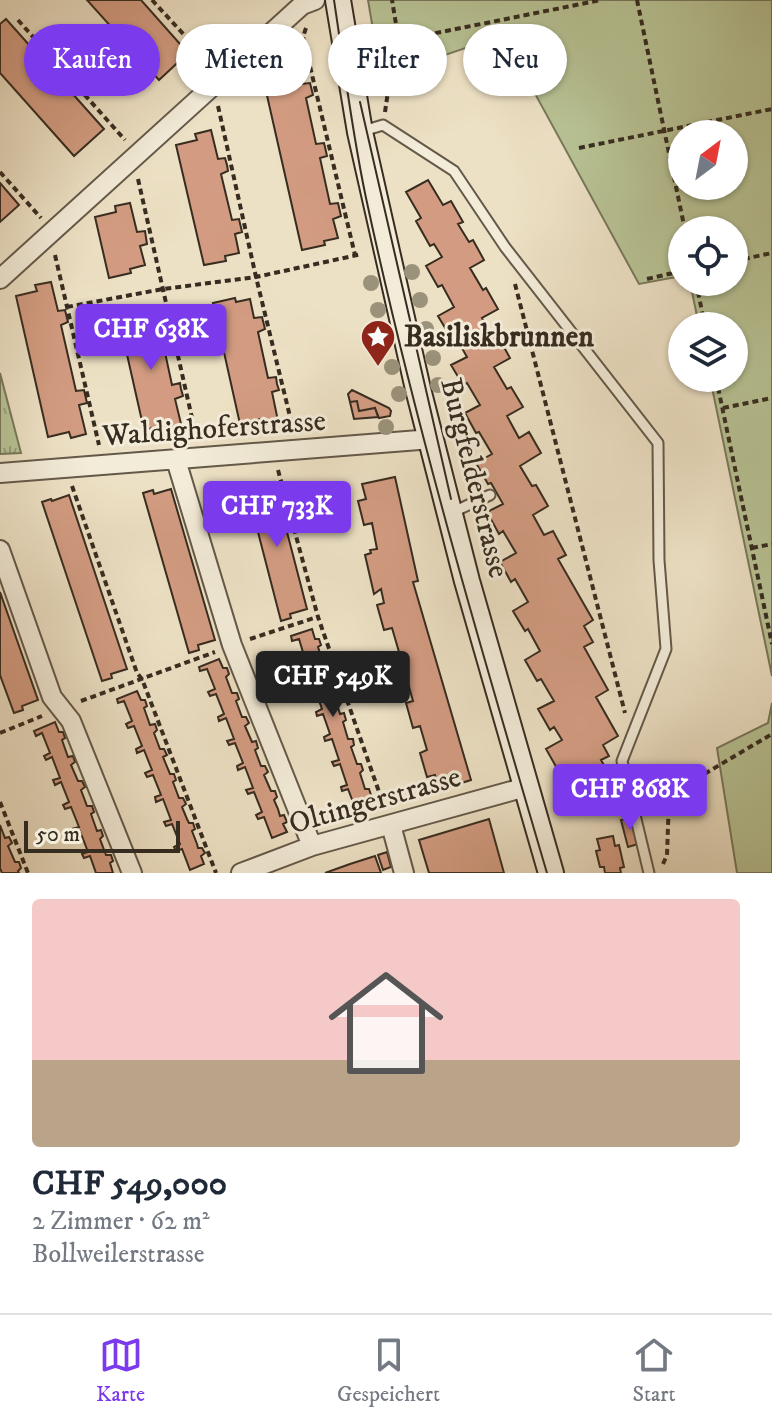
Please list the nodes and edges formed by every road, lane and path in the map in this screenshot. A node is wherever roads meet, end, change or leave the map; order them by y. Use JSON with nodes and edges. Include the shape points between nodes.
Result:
{"nodes":[{"id":1,"x":152,"y":0,"type":"edge"},
{"id":2,"x":338,"y":0,"type":"edge"},
{"id":3,"x":392,"y":0,"type":"edge"},
{"id":4,"x":601,"y":0,"type":"edge"},
{"id":5,"x":637,"y":0,"type":"edge"},
{"id":6,"x":308,"y":2,"type":"edge"},
{"id":7,"x":18,"y":20,"type":"dead end"},
{"id":8,"x":283,"y":24,"type":"edge"},
{"id":9,"x":396,"y":24,"type":"edge"},
{"id":10,"x":176,"y":29,"type":"edge"},
{"id":11,"x":447,"y":31,"type":"edge"},
{"id":12,"x":201,"y":96,"type":"edge"},
{"id":13,"x":221,"y":96,"type":"edge"},
{"id":14,"x":380,"y":96,"type":"edge"},
{"id":15,"x":772,"y":109,"type":"edge"},
{"id":16,"x":371,"y":128,"type":"junction"},
{"id":17,"x":665,"y":131,"type":"junction"},
{"id":18,"x":579,"y":148,"type":"dead end"},
{"id":19,"x":135,"y":156,"type":"junction"},
{"id":20,"x":0,"y":172,"type":"edge"},
{"id":21,"x":682,"y":216,"type":"edge"},
{"id":22,"x":52,"y":232,"type":"junction"},
{"id":23,"x":505,"y":247,"type":"junction"},
{"id":24,"x":772,"y":253,"type":"edge"},
{"id":25,"x":362,"y":254,"type":"dead end"},
{"id":26,"x":355,"y":255,"type":"junction"},
{"id":27,"x":748,"y":258,"type":"edge"},
{"id":28,"x":668,"y":274,"type":"edge"},
{"id":29,"x":256,"y":277,"type":"junction"},
{"id":30,"x":0,"y":279,"type":"edge"},
{"id":31,"x":647,"y":279,"type":"dead end"},
{"id":32,"x":163,"y":289,"type":"junction"},
{"id":33,"x":67,"y":307,"type":"junction"},
{"id":34,"x":719,"y":392,"type":"edge"},
{"id":35,"x":772,"y":398,"type":"edge"},
{"id":36,"x":723,"y":408,"type":"junction"},
{"id":37,"x":432,"y":439,"type":"junction"},
{"id":38,"x":299,"y":450,"type":"junction"},
{"id":39,"x":273,"y":453,"type":"junction"},
{"id":40,"x":202,"y":458,"type":"junction"},
{"id":41,"x":176,"y":460,"type":"junction"},
{"id":42,"x":103,"y":466,"type":"junction"},
{"id":43,"x":66,"y":468,"type":"junction"},
{"id":44,"x":0,"y":473,"type":"edge"},
{"id":45,"x":490,"y":495,"type":"dead end"},
{"id":46,"x":450,"y":513,"type":"junction"},
{"id":47,"x":772,"y":544,"type":"edge"},
{"id":48,"x":752,"y":548,"type":"junction"},
{"id":49,"x":0,"y":550,"type":"edge"},
{"id":50,"x":318,"y":617,"type":"junction"},
{"id":51,"x":772,"y":644,"type":"edge"},
{"id":52,"x":232,"y":645,"type":"junction"},
{"id":53,"x":142,"y":679,"type":"junction"},
{"id":54,"x":61,"y":709,"type":"junction"},
{"id":55,"x":0,"y":733,"type":"edge"},
{"id":56,"x":772,"y":734,"type":"edge"},
{"id":57,"x":631,"y":738,"type":"junction"},
{"id":58,"x":526,"y":787,"type":"junction"},
{"id":59,"x":0,"y":802,"type":"edge"},
{"id":60,"x":391,"y":825,"type":"junction"},
{"id":61,"x":312,"y":846,"type":"junction"},
{"id":62,"x":28,"y":873,"type":"edge"},
{"id":63,"x":132,"y":873,"type":"edge"},
{"id":64,"x":216,"y":873,"type":"edge"},
{"id":65,"x":241,"y":873,"type":"edge"},
{"id":66,"x":404,"y":873,"type":"edge"},
{"id":67,"x":551,"y":873,"type":"edge"},
{"id":68,"x":649,"y":873,"type":"edge"},
{"id":69,"x":658,"y":873,"type":"edge"}],
"edges":[{"from":1,"to":10,"type":"path"},
{"from":2,"to":16,"type":"main road","name":"Burgfelderstrasse"},
{"from":3,"to":9,"type":"path"},
{"from":4,"to":11,"type":"path"},
{"from":5,"to":17,"type":"path"},
{"from":6,"to":8,"type":"street"},
{"from":6,"to":26,"type":"path","via":[[303,37]]},
{"from":7,"to":19,"type":"path"},
{"from":12,"to":19,"type":"street"},
{"from":13,"to":29,"type":"path"},
{"from":14,"to":16,"type":"path"},
{"from":15,"to":17,"type":"path"},
{"from":16,"to":23,"type":"lane","via":[[454,171]]},
{"from":16,"to":37,"type":"main road","name":"Burgfelderstrasse","via":[[415,375]]},
{"from":17,"to":18,"type":"path"},
{"from":17,"to":21,"type":"path"},
{"from":19,"to":22,"type":"street"},
{"from":19,"to":32,"type":"path"},
{"from":20,"to":22,"type":"path"},
{"from":22,"to":30,"type":"street"},
{"from":22,"to":33,"type":"path"},
{"from":23,"to":57,"type":"path"},
{"from":23,"to":57,"type":"lane","via":[[658,443],[666,649]]},
{"from":24,"to":27,"type":"path"},
{"from":25,"to":26,"type":"path"},
{"from":26,"to":29,"type":"path"},
{"from":28,"to":31,"type":"path"},
{"from":29,"to":32,"type":"path"},
{"from":29,"to":38,"type":"path"},
{"from":32,"to":33,"type":"path"},
{"from":32,"to":40,"type":"path"},
{"from":33,"to":42,"type":"path"},
{"from":34,"to":36,"type":"path"},
{"from":35,"to":36,"type":"path"},
{"from":36,"to":48,"type":"path"},
{"from":37,"to":38,"type":"street","name":"Waldighoferstrasse"},
{"from":37,"to":46,"type":"main road","name":"Burgfelderstrasse"},
{"from":38,"to":39,"type":"street","name":"Waldighoferstrasse"},
{"from":39,"to":40,"type":"street","name":"Waldighoferstrasse"},
{"from":39,"to":50,"type":"path"},
{"from":40,"to":41,"type":"street","name":"Waldighoferstrasse"},
{"from":41,"to":42,"type":"street","name":"Waldighoferstrasse"},
{"from":41,"to":52,"type":"street"},
{"from":42,"to":43,"type":"street","name":"Waldighoferstrasse"},
{"from":43,"to":44,"type":"street","name":"Waldighoferstrasse"},
{"from":43,"to":53,"type":"path"},
{"from":45,"to":46,"type":"lane"},
{"from":46,"to":58,"type":"main road","name":"Burgfelderstrasse"},
{"from":47,"to":48,"type":"path"},
{"from":48,"to":51,"type":"path"},
{"from":49,"to":54,"type":"street","via":[[52,697]]},
{"from":50,"to":52,"type":"path"},
{"from":50,"to":60,"type":"path"},
{"from":52,"to":53,"type":"path"},
{"from":52,"to":61,"type":"street"},
{"from":53,"to":54,"type":"path"},
{"from":53,"to":64,"type":"path"},
{"from":54,"to":55,"type":"path"},
{"from":54,"to":63,"type":"street","via":[[71,721]]},
{"from":56,"to":69,"type":"path","via":[[669,798],[667,855]]},
{"from":57,"to":68,"type":"lane","via":[[622,761]]},
{"from":58,"to":60,"type":"street","name":"Oltingerstrasse"},
{"from":58,"to":67,"type":"main road","name":"Burgfelderstrasse"},
{"from":59,"to":62,"type":"path"},
{"from":60,"to":61,"type":"street","name":"Oltingerstrasse"},
{"from":60,"to":66,"type":"street"},
{"from":61,"to":65,"type":"street","name":"Oltingerstrasse"}]}
